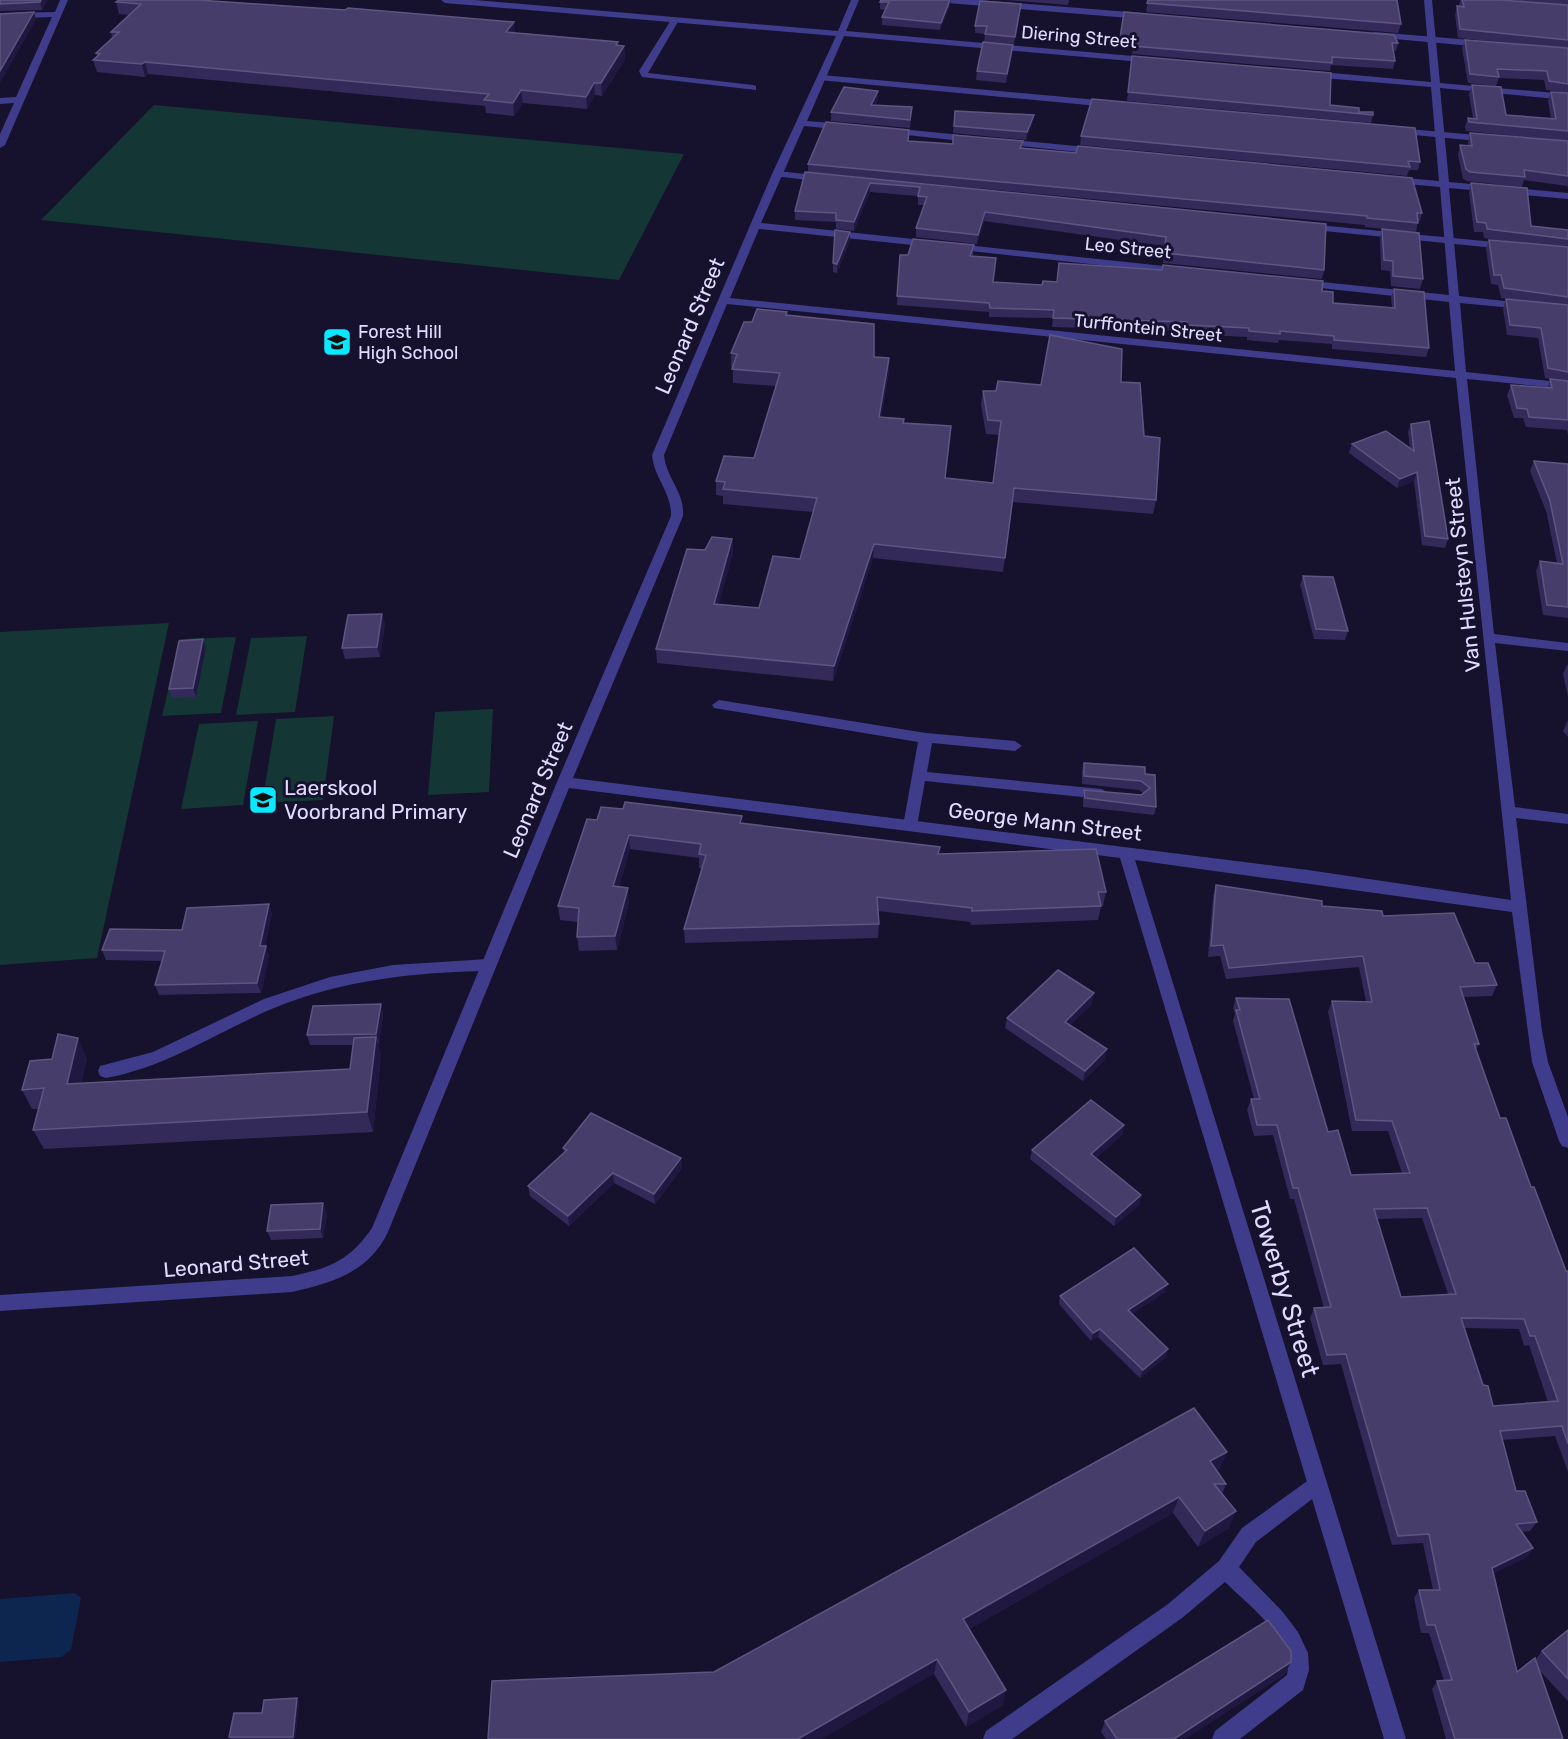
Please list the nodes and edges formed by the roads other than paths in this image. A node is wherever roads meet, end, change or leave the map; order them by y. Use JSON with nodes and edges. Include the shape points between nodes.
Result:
{"nodes":[{"id":1,"x":64,"y":0,"type":"edge"},
{"id":2,"x":445,"y":0,"type":"edge"},
{"id":3,"x":855,"y":0,"type":"edge"},
{"id":4,"x":948,"y":0,"type":"edge"},
{"id":5,"x":1428,"y":0,"type":"edge"},
{"id":6,"x":58,"y":14,"type":"junction"},
{"id":7,"x":0,"y":16,"type":"edge"},
{"id":8,"x":1153,"y":17,"type":"edge"},
{"id":9,"x":675,"y":20,"type":"junction"},
{"id":10,"x":838,"y":34,"type":"junction"},
{"id":11,"x":1362,"y":34,"type":"edge"},
{"id":12,"x":1432,"y":40,"type":"junction"},
{"id":13,"x":1489,"y":45,"type":"edge"},
{"id":14,"x":1162,"y":61,"type":"edge"},
{"id":15,"x":1305,"y":74,"type":"edge"},
{"id":16,"x":822,"y":78,"type":"junction"},
{"id":17,"x":1436,"y":85,"type":"junction"},
{"id":18,"x":753,"y":88,"type":"dead end"},
{"id":19,"x":1568,"y":97,"type":"edge"},
{"id":20,"x":20,"y":100,"type":"junction"},
{"id":21,"x":0,"y":101,"type":"edge"},
{"id":22,"x":1118,"y":105,"type":"edge"},
{"id":23,"x":801,"y":123,"type":"junction"},
{"id":24,"x":861,"y":128,"type":"edge"},
{"id":25,"x":1379,"y":129,"type":"edge"},
{"id":26,"x":884,"y":131,"type":"edge"},
{"id":27,"x":1439,"y":135,"type":"junction"},
{"id":28,"x":979,"y":140,"type":"edge"},
{"id":29,"x":1498,"y":140,"type":"edge"},
{"id":30,"x":991,"y":141,"type":"edge"},
{"id":31,"x":0,"y":145,"type":"edge"},
{"id":32,"x":1110,"y":152,"type":"edge"},
{"id":33,"x":777,"y":174,"type":"junction"},
{"id":34,"x":1384,"y":179,"type":"edge"},
{"id":35,"x":836,"y":180,"type":"edge"},
{"id":36,"x":1443,"y":184,"type":"junction"},
{"id":37,"x":1568,"y":196,"type":"edge"},
{"id":38,"x":756,"y":226,"type":"junction"},
{"id":39,"x":1297,"y":226,"type":"edge"},
{"id":40,"x":1448,"y":241,"type":"junction"},
{"id":41,"x":1513,"y":247,"type":"edge"},
{"id":42,"x":1194,"y":272,"type":"edge"},
{"id":43,"x":1288,"y":282,"type":"edge"},
{"id":44,"x":1454,"y":299,"type":"junction"},
{"id":45,"x":725,"y":301,"type":"junction"},
{"id":46,"x":1534,"y":307,"type":"edge"},
{"id":47,"x":1461,"y":375,"type":"junction"},
{"id":48,"x":1568,"y":386,"type":"edge"},
{"id":49,"x":1488,"y":638,"type":"junction"},
{"id":50,"x":1568,"y":647,"type":"edge"},
{"id":51,"x":719,"y":705,"type":"dead end"},
{"id":52,"x":926,"y":738,"type":"junction"},
{"id":53,"x":1016,"y":746,"type":"dead end"},
{"id":54,"x":920,"y":776,"type":"junction"},
{"id":55,"x":564,"y":782,"type":"junction"},
{"id":56,"x":1116,"y":795,"type":"edge"},
{"id":57,"x":1511,"y":812,"type":"junction"},
{"id":58,"x":1568,"y":819,"type":"edge"},
{"id":59,"x":910,"y":826,"type":"junction"},
{"id":60,"x":1126,"y":854,"type":"junction"},
{"id":61,"x":1520,"y":907,"type":"junction"},
{"id":62,"x":488,"y":965,"type":"junction"},
{"id":63,"x":106,"y":1071,"type":"dead end"},
{"id":64,"x":1568,"y":1140,"type":"edge"},
{"id":65,"x":0,"y":1303,"type":"edge"},
{"id":66,"x":1317,"y":1483,"type":"junction"},
{"id":67,"x":1226,"y":1568,"type":"junction"},
{"id":68,"x":994,"y":1739,"type":"edge"},
{"id":69,"x":1223,"y":1739,"type":"edge"},
{"id":70,"x":1395,"y":1739,"type":"edge"}],
"edges":[{"from":1,"to":6,"type":"street"},
{"from":2,"to":9,"type":"street","name":"Diering Street","via":[[614,10]]},
{"from":3,"to":10,"type":"street","name":"Leonard Street"},
{"from":4,"to":8,"type":"street"},
{"from":5,"to":12,"type":"street","name":"Van Hulsteyn Street"},
{"from":6,"to":7,"type":"street"},
{"from":6,"to":20,"type":"street"},
{"from":9,"to":10,"type":"street","name":"Diering Street"},
{"from":9,"to":18,"type":"street","via":[[643,71],[645,75]]},
{"from":10,"to":14,"type":"street","name":"Diering Street"},
{"from":10,"to":16,"type":"street","name":"Leonard Street"},
{"from":11,"to":12,"type":"street"},
{"from":12,"to":13,"type":"street"},
{"from":12,"to":17,"type":"street","name":"Van Hulsteyn Street"},
{"from":15,"to":17,"type":"street"},
{"from":16,"to":22,"type":"street"},
{"from":16,"to":23,"type":"street","name":"Leonard Street"},
{"from":17,"to":19,"type":"street"},
{"from":17,"to":27,"type":"street","name":"Van Hulsteyn Street"},
{"from":20,"to":21,"type":"street"},
{"from":20,"to":31,"type":"street"},
{"from":23,"to":24,"type":"street"},
{"from":23,"to":33,"type":"street","name":"Leonard Street"},
{"from":25,"to":27,"type":"street"},
{"from":26,"to":28,"type":"street"},
{"from":27,"to":29,"type":"street"},
{"from":27,"to":36,"type":"street","name":"Van Hulsteyn Street"},
{"from":30,"to":32,"type":"street"},
{"from":33,"to":35,"type":"street"},
{"from":33,"to":38,"type":"street","name":"Leonard Street"},
{"from":34,"to":36,"type":"street"},
{"from":36,"to":37,"type":"street"},
{"from":36,"to":40,"type":"street","name":"Van Hulsteyn Street"},
{"from":38,"to":42,"type":"street","name":"Leo Street"},
{"from":38,"to":45,"type":"street","name":"Leonard Street"},
{"from":39,"to":40,"type":"street"},
{"from":40,"to":41,"type":"street"},
{"from":40,"to":44,"type":"street","name":"Van Hulsteyn Street"},
{"from":43,"to":44,"type":"street"},
{"from":44,"to":46,"type":"street"},
{"from":44,"to":47,"type":"street","name":"Van Hulsteyn Street"},
{"from":45,"to":47,"type":"street","name":"Turffontein Street"},
{"from":45,"to":55,"type":"street","name":"Leonard Street","via":[[658,455],[658,464],[677,497],[677,516]]},
{"from":47,"to":48,"type":"street","name":"Turffontein Street"},
{"from":47,"to":49,"type":"street","name":"Van Hulsteyn Street"},
{"from":49,"to":50,"type":"street"},
{"from":49,"to":57,"type":"street","name":"Van Hulsteyn Street"},
{"from":51,"to":52,"type":"street"},
{"from":52,"to":53,"type":"street"},
{"from":52,"to":54,"type":"street"},
{"from":54,"to":56,"type":"street"},
{"from":54,"to":59,"type":"street"},
{"from":55,"to":59,"type":"street","name":"George Mann Street"},
{"from":55,"to":62,"type":"street","name":"Leonard Street"},
{"from":57,"to":58,"type":"street"},
{"from":57,"to":61,"type":"street","name":"Van Hulsteyn Street"},
{"from":59,"to":60,"type":"street","name":"George Mann Street"},
{"from":60,"to":61,"type":"street","name":"George Mann Street"},
{"from":60,"to":66,"type":"street","name":"Towerby Street"},
{"from":61,"to":64,"type":"street","name":"Van Hulsteyn Street","via":[[1540,1062]]},
{"from":62,"to":63,"type":"street","via":[[454,964],[381,972],[323,985],[242,1015],[156,1059],[132,1068]]},
{"from":62,"to":65,"type":"street","name":"Leonard Street","via":[[379,1232],[369,1249],[345,1270],[292,1284]]},
{"from":66,"to":67,"type":"street","via":[[1249,1536]]},
{"from":66,"to":70,"type":"street","name":"Towerby Street"},
{"from":67,"to":68,"type":"street","via":[[1175,1611]]},
{"from":67,"to":69,"type":"street","via":[[1275,1621],[1296,1649],[1299,1660],[1295,1682]]}]}
